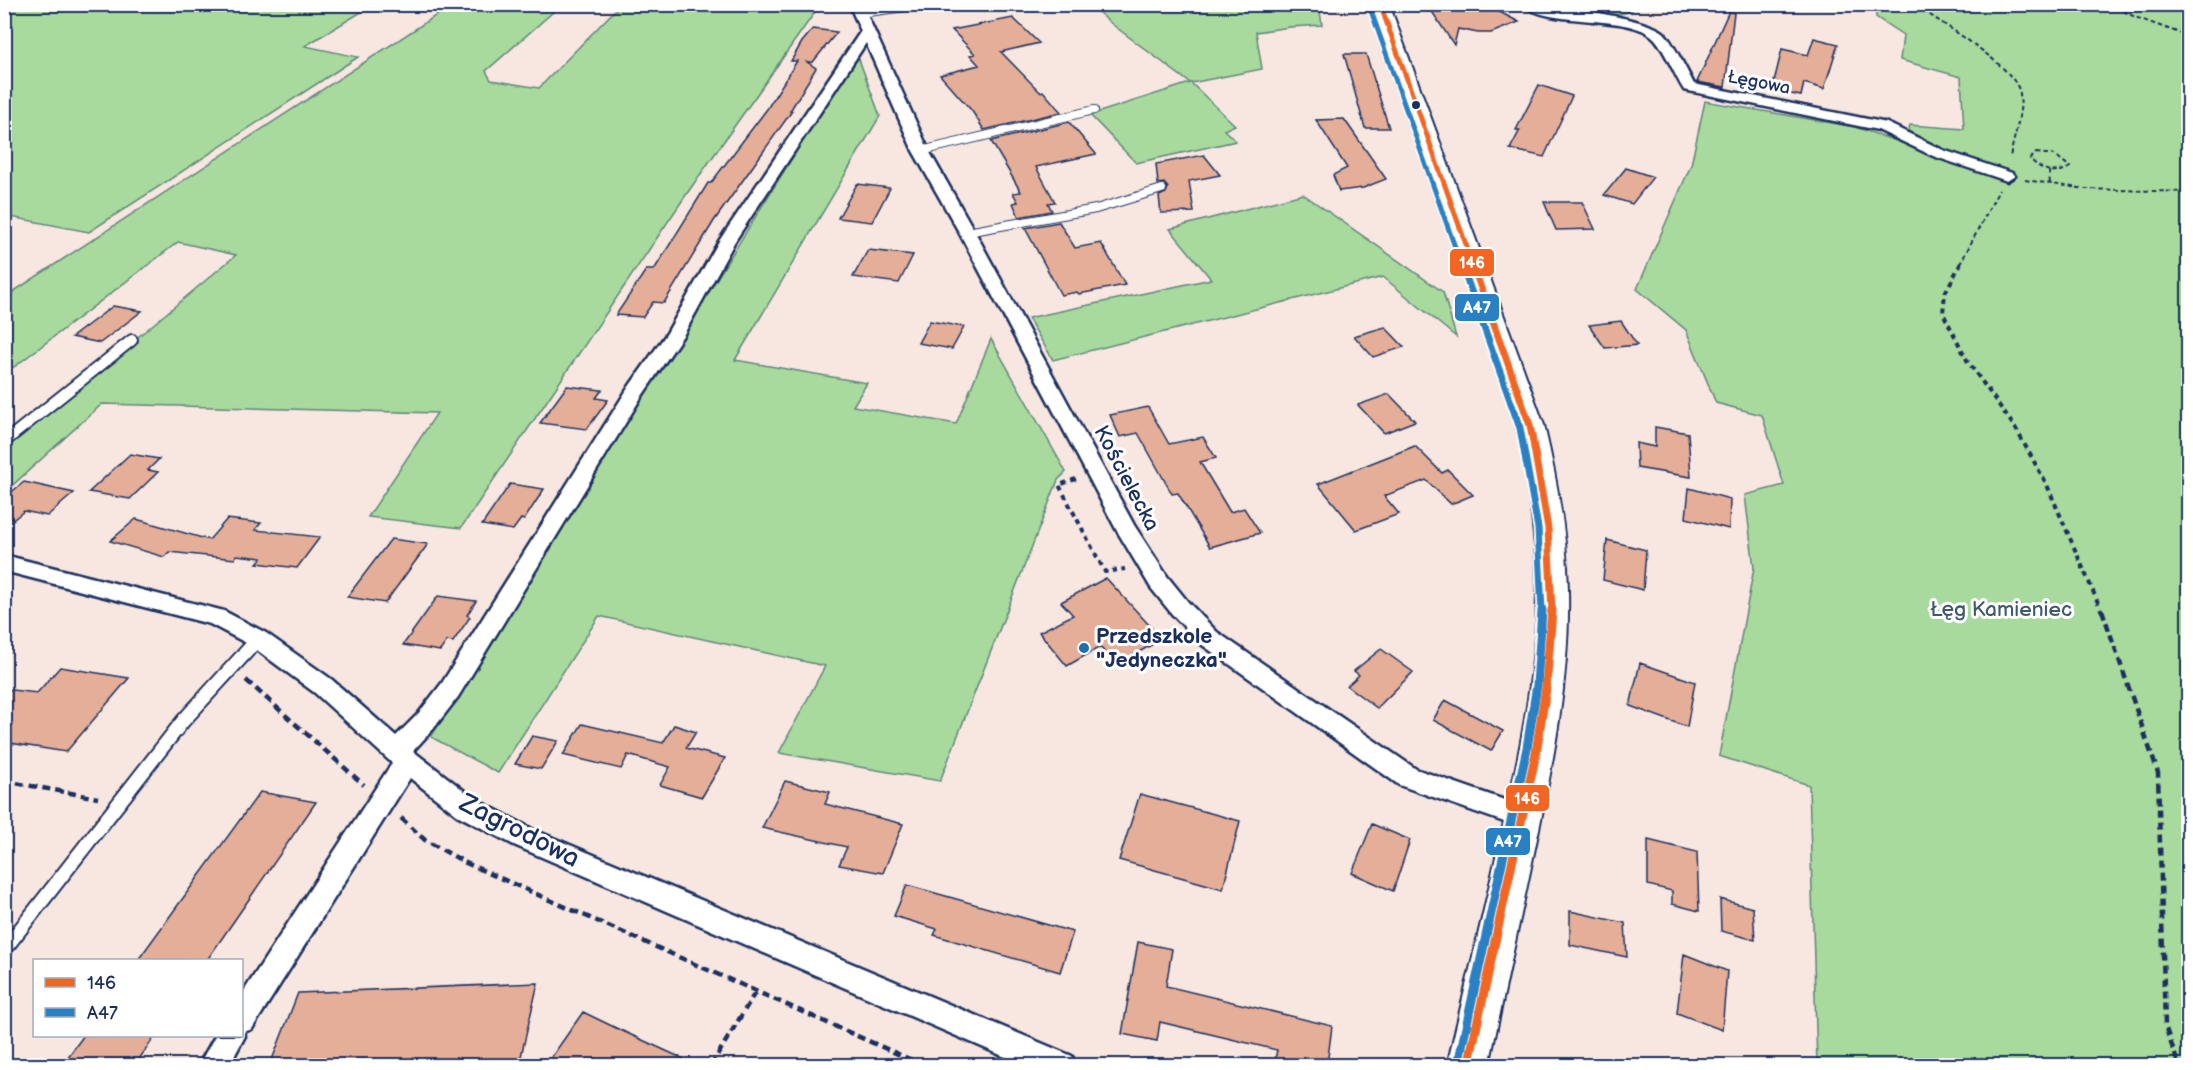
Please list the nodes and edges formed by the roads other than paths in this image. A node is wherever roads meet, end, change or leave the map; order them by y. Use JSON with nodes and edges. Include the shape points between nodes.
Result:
{"nodes":[{"id":1,"x":928,"y":4,"type":"edge"},
{"id":2,"x":1380,"y":4,"type":"edge"},
{"id":3,"x":1528,"y":4,"type":"edge"},
{"id":4,"x":861,"y":16,"type":"edge"},
{"id":5,"x":1094,"y":110,"type":"dead end"},
{"id":6,"x":921,"y":151,"type":"junction"},
{"id":7,"x":2007,"y":176,"type":"road end"},
{"id":8,"x":1162,"y":189,"type":"dead end"},
{"id":9,"x":968,"y":232,"type":"junction"},
{"id":10,"x":132,"y":340,"type":"dead end"},
{"id":11,"x":4,"y":442,"type":"edge"},
{"id":12,"x":4,"y":562,"type":"edge"},
{"id":13,"x":258,"y":639,"type":"junction"},
{"id":14,"x":402,"y":756,"type":"junction"},
{"id":15,"x":1524,"y":818,"type":"junction"},
{"id":16,"x":4,"y":950,"type":"edge"},
{"id":17,"x":243,"y":1017,"type":"edge"},
{"id":18,"x":230,"y":1037,"type":"edge"},
{"id":19,"x":212,"y":1065,"type":"edge"},
{"id":20,"x":1062,"y":1065,"type":"edge"},
{"id":21,"x":1468,"y":1065,"type":"edge"}],
"edges":[{"from":1,"to":4,"type":"lane"},
{"from":2,"to":15,"type":"street","via":[[1520,393],[1543,478],[1553,583],[1550,669]]},
{"from":3,"to":7,"type":"street","name":"Łęgowa","via":[[1542,10],[1636,19],[1659,35],[1689,87],[1882,126],[1938,153]]},
{"from":4,"to":6,"type":"street","name":"Kościelecka"},
{"from":4,"to":14,"type":"street","via":[[675,334],[450,690]]},
{"from":5,"to":6,"type":"lane"},
{"from":6,"to":9,"type":"street","name":"Kościelecka"},
{"from":8,"to":9,"type":"lane","via":[[1096,209]]},
{"from":9,"to":15,"type":"street","name":"Kościelecka","via":[[1126,529],[1180,608],[1209,638],[1408,777]]},
{"from":10,"to":11,"type":"lane"},
{"from":12,"to":13,"type":"street","name":"Zagrodowa","via":[[216,617]]},
{"from":13,"to":14,"type":"street","name":"Zagrodowa","via":[[322,686]]},
{"from":13,"to":16,"type":"lane","via":[[183,721]]},
{"from":14,"to":17,"type":"street"},
{"from":14,"to":20,"type":"street","name":"Zagrodowa","via":[[466,807],[523,837]]},
{"from":15,"to":21,"type":"street"},
{"from":18,"to":19,"type":"street"}]}
